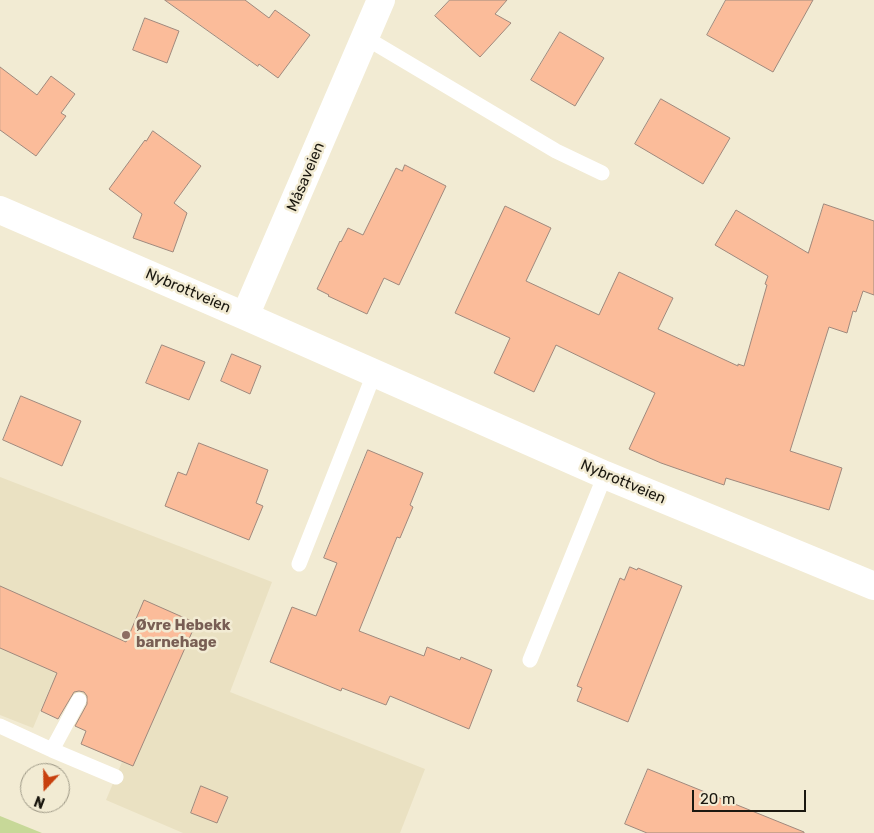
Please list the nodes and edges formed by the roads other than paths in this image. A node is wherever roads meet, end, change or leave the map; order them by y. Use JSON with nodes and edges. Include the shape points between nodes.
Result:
{"nodes":[{"id":1,"x":381,"y":0,"type":"edge"},
{"id":2,"x":366,"y":38,"type":"junction"},
{"id":3,"x":602,"y":174,"type":"dead end"},
{"id":4,"x":0,"y":210,"type":"edge"},
{"id":5,"x":246,"y":316,"type":"junction"},
{"id":6,"x":374,"y":374,"type":"junction"},
{"id":7,"x":605,"y":475,"type":"junction"},
{"id":8,"x":299,"y":564,"type":"dead end"},
{"id":9,"x":874,"y":586,"type":"edge"},
{"id":10,"x":530,"y":660,"type":"dead end"},
{"id":11,"x":79,"y":700,"type":"dead end"},
{"id":12,"x":0,"y":726,"type":"edge"},
{"id":13,"x":52,"y":750,"type":"junction"},
{"id":14,"x":116,"y":777,"type":"dead end"}],
"edges":[{"from":1,"to":2,"type":"street","name":"Måsaveien"},
{"from":2,"to":3,"type":"lane","via":[[556,151]]},
{"from":2,"to":5,"type":"street","name":"Måsaveien"},
{"from":4,"to":5,"type":"street","name":"Nybrottveien"},
{"from":5,"to":6,"type":"street","name":"Nybrottveien"},
{"from":6,"to":7,"type":"street","name":"Nybrottveien"},
{"from":6,"to":8,"type":"lane"},
{"from":7,"to":9,"type":"street","name":"Nybrottveien"},
{"from":7,"to":10,"type":"lane"},
{"from":11,"to":13,"type":"lane"},
{"from":12,"to":13,"type":"lane"},
{"from":13,"to":14,"type":"lane"}]}
